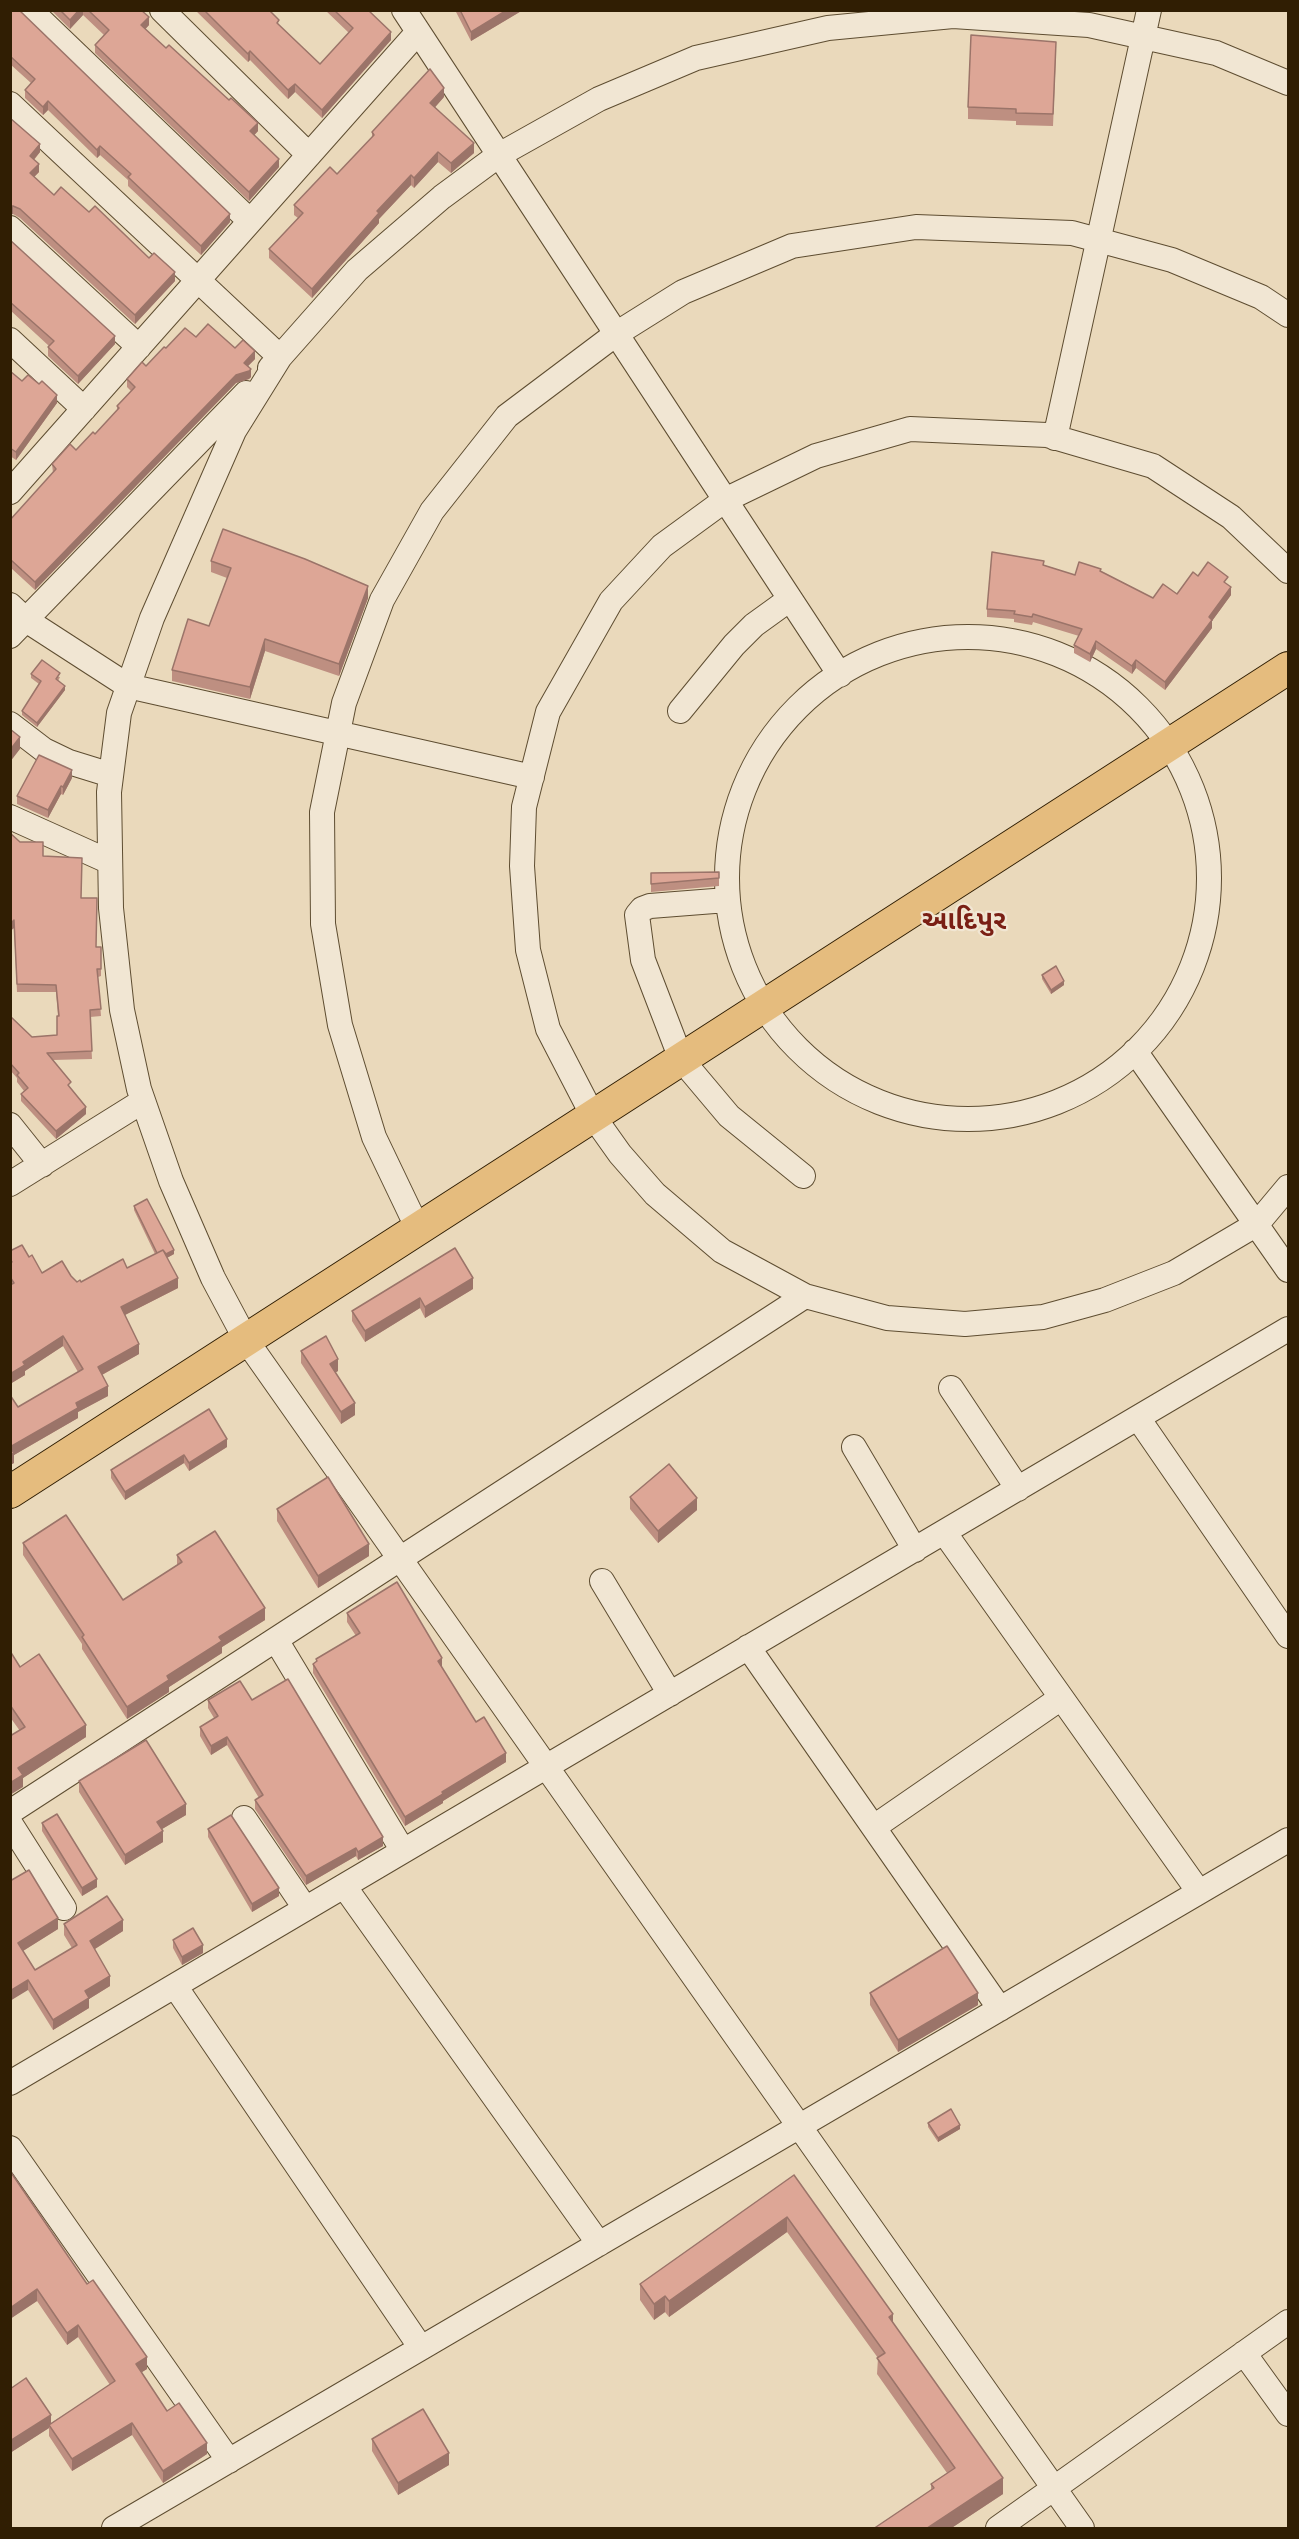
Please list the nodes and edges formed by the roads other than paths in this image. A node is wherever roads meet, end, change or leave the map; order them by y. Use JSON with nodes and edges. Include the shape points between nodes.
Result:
{"nodes":[{"id":1,"x":30,"y":10,"type":"edge"},
{"id":2,"x":162,"y":10,"type":"edge"},
{"id":3,"x":1149,"y":10,"type":"edge"},
{"id":4,"x":904,"y":16,"type":"edge"},
{"id":5,"x":409,"y":17,"type":"edge"},
{"id":6,"x":1142,"y":36,"type":"junction"},
{"id":7,"x":1288,"y":83,"type":"edge"},
{"id":8,"x":10,"y":104,"type":"edge"},
{"id":9,"x":309,"y":155,"type":"junction"},
{"id":10,"x":499,"y":155,"type":"junction"},
{"id":11,"x":250,"y":222,"type":"junction"},
{"id":12,"x":10,"y":228,"type":"edge"},
{"id":13,"x":1098,"y":240,"type":"junction"},
{"id":14,"x":197,"y":281,"type":"junction"},
{"id":15,"x":1288,"y":315,"type":"edge"},
{"id":16,"x":616,"y":334,"type":"junction"},
{"id":17,"x":10,"y":339,"type":"edge"},
{"id":18,"x":139,"y":347,"type":"junction"},
{"id":19,"x":280,"y":357,"type":"junction"},
{"id":20,"x":84,"y":409,"type":"junction"},
{"id":21,"x":1055,"y":438,"type":"junction"},
{"id":22,"x":12,"y":486,"type":"edge"},
{"id":23,"x":725,"y":500,"type":"junction"},
{"id":24,"x":1288,"y":571,"type":"edge"},
{"id":25,"x":790,"y":599,"type":"junction"},
{"id":26,"x":16,"y":620,"type":"edge"},
{"id":27,"x":1288,"y":668,"type":"edge"},
{"id":28,"x":840,"y":675,"type":"junction"},
{"id":29,"x":128,"y":686,"type":"junction"},
{"id":30,"x":1288,"y":688,"type":"edge"},
{"id":31,"x":680,"y":711,"type":"dead end"},
{"id":32,"x":10,"y":724,"type":"edge"},
{"id":33,"x":338,"y":733,"type":"junction"},
{"id":34,"x":1174,"y":751,"type":"junction"},
{"id":35,"x":111,"y":776,"type":"junction"},
{"id":36,"x":532,"y":777,"type":"junction"},
{"id":37,"x":10,"y":817,"type":"edge"},
{"id":38,"x":110,"y":862,"type":"junction"},
{"id":39,"x":727,"y":900,"type":"junction"},
{"id":40,"x":767,"y":1014,"type":"junction"},
{"id":41,"x":1135,"y":1051,"type":"junction"},
{"id":42,"x":686,"y":1066,"type":"junction"},
{"id":43,"x":143,"y":1101,"type":"junction"},
{"id":44,"x":598,"y":1123,"type":"junction"},
{"id":45,"x":10,"y":1125,"type":"edge"},
{"id":46,"x":42,"y":1165,"type":"junction"},
{"id":47,"x":802,"y":1176,"type":"dead end"},
{"id":48,"x":10,"y":1185,"type":"edge"},
{"id":49,"x":1288,"y":1187,"type":"edge"},
{"id":50,"x":1257,"y":1224,"type":"junction"},
{"id":51,"x":418,"y":1229,"type":"junction"},
{"id":52,"x":1288,"y":1270,"type":"edge"},
{"id":53,"x":805,"y":1296,"type":"junction"},
{"id":54,"x":1288,"y":1329,"type":"edge"},
{"id":55,"x":251,"y":1346,"type":"junction"},
{"id":56,"x":951,"y":1388,"type":"dead end"},
{"id":57,"x":1138,"y":1418,"type":"junction"},
{"id":58,"x":854,"y":1447,"type":"dead end"},
{"id":59,"x":1018,"y":1489,"type":"junction"},
{"id":60,"x":10,"y":1492,"type":"edge"},
{"id":61,"x":10,"y":1510,"type":"edge"},
{"id":62,"x":944,"y":1532,"type":"junction"},
{"id":63,"x":915,"y":1550,"type":"junction"},
{"id":64,"x":401,"y":1558,"type":"junction"},
{"id":65,"x":602,"y":1581,"type":"dead end"},
{"id":66,"x":1288,"y":1636,"type":"edge"},
{"id":67,"x":276,"y":1640,"type":"junction"},
{"id":68,"x":748,"y":1647,"type":"junction"},
{"id":69,"x":670,"y":1694,"type":"junction"},
{"id":70,"x":1061,"y":1698,"type":"junction"},
{"id":71,"x":547,"y":1766,"type":"junction"},
{"id":72,"x":10,"y":1812,"type":"edge"},
{"id":73,"x":244,"y":1818,"type":"dead end"},
{"id":74,"x":10,"y":1823,"type":"edge"},
{"id":75,"x":874,"y":1827,"type":"junction"},
{"id":76,"x":1288,"y":1840,"type":"edge"},
{"id":77,"x":403,"y":1851,"type":"junction"},
{"id":78,"x":344,"y":1886,"type":"junction"},
{"id":79,"x":1200,"y":1892,"type":"junction"},
{"id":80,"x":64,"y":1908,"type":"dead end"},
{"id":81,"x":305,"y":1908,"type":"junction"},
{"id":82,"x":175,"y":1986,"type":"junction"},
{"id":83,"x":1000,"y":2009,"type":"junction"},
{"id":84,"x":10,"y":2083,"type":"edge"},
{"id":85,"x":800,"y":2127,"type":"junction"},
{"id":86,"x":10,"y":2148,"type":"edge"},
{"id":87,"x":599,"y":2244,"type":"junction"},
{"id":88,"x":1288,"y":2322,"type":"edge"},
{"id":89,"x":421,"y":2348,"type":"junction"},
{"id":90,"x":1244,"y":2353,"type":"junction"},
{"id":91,"x":1288,"y":2415,"type":"edge"},
{"id":92,"x":229,"y":2461,"type":"junction"},
{"id":93,"x":1054,"y":2489,"type":"junction"},
{"id":94,"x":114,"y":2529,"type":"edge"},
{"id":95,"x":998,"y":2529,"type":"edge"},
{"id":96,"x":1082,"y":2529,"type":"edge"}],
"edges":[{"from":1,"to":11,"type":"street"},
{"from":2,"to":9,"type":"street"},
{"from":3,"to":6,"type":"street"},
{"from":4,"to":6,"type":"street","via":[[1089,25]]},
{"from":4,"to":10,"type":"street","via":[[828,28],[696,58],[599,99]]},
{"from":5,"to":9,"type":"street"},
{"from":5,"to":10,"type":"street"},
{"from":6,"to":7,"type":"street","via":[[1216,53]]},
{"from":6,"to":13,"type":"street"},
{"from":8,"to":14,"type":"street"},
{"from":9,"to":11,"type":"street"},
{"from":10,"to":16,"type":"street"},
{"from":10,"to":19,"type":"street","via":[[442,197],[357,270]]},
{"from":11,"to":14,"type":"street"},
{"from":12,"to":18,"type":"street"},
{"from":13,"to":15,"type":"street","via":[[1172,260],[1261,297]]},
{"from":13,"to":16,"type":"street","via":[[1072,233],[916,227],[792,246],[683,292]]},
{"from":13,"to":21,"type":"street"},
{"from":14,"to":18,"type":"street"},
{"from":14,"to":19,"type":"street"},
{"from":16,"to":23,"type":"street"},
{"from":16,"to":33,"type":"street","via":[[507,416],[432,511],[382,600],[344,703]]},
{"from":17,"to":20,"type":"street"},
{"from":18,"to":20,"type":"street"},
{"from":19,"to":26,"type":"street"},
{"from":19,"to":29,"type":"street","via":[[234,431],[152,618]]},
{"from":20,"to":22,"type":"street"},
{"from":21,"to":23,"type":"street","via":[[910,429],[816,456]]},
{"from":21,"to":24,"type":"street","via":[[1153,466],[1231,517]]},
{"from":23,"to":25,"type":"street"},
{"from":23,"to":36,"type":"street","via":[[662,546],[610,601],[548,712]]},
{"from":25,"to":28,"type":"street"},
{"from":25,"to":31,"type":"street","via":[[734,645]]},
{"from":26,"to":29,"type":"street"},
{"from":27,"to":34,"type":"main road"},
{"from":28,"to":34,"type":"street","via":[[859,663],[908,645],[955,637],[1000,639],[1051,651],[1082,665],[1125,694]]},
{"from":28,"to":39,"type":"street","via":[[794,711],[764,748],[739,801],[729,838]]},
{"from":29,"to":33,"type":"street"},
{"from":29,"to":35,"type":"street","via":[[119,713]]},
{"from":30,"to":34,"type":"main road"},
{"from":32,"to":35,"type":"street","via":[[44,750]]},
{"from":33,"to":36,"type":"street"},
{"from":33,"to":51,"type":"street","via":[[321,812],[323,924],[340,1024],[374,1137]]},
{"from":34,"to":40,"type":"main road"},
{"from":34,"to":41,"type":"street","via":[[1202,814],[1209,859],[1208,907],[1197,954],[1171,1008]]},
{"from":35,"to":38,"type":"street"},
{"from":36,"to":44,"type":"street","via":[[524,807],[522,866],[528,950],[548,1029]]},
{"from":37,"to":38,"type":"street"},
{"from":38,"to":43,"type":"street","via":[[122,1010]]},
{"from":39,"to":40,"type":"street","via":[[743,968]]},
{"from":39,"to":42,"type":"street","via":[[650,906],[637,915],[643,960]]},
{"from":40,"to":41,"type":"street","via":[[794,1047],[832,1078],[877,1102],[928,1117],[968,1119],[1019,1114],[1069,1097],[1113,1071]]},
{"from":40,"to":42,"type":"main road"},
{"from":41,"to":50,"type":"street"},
{"from":42,"to":44,"type":"main road"},
{"from":42,"to":47,"type":"street","via":[[729,1116]]},
{"from":43,"to":46,"type":"street"},
{"from":43,"to":55,"type":"street","via":[[180,1203],[213,1278]]},
{"from":44,"to":51,"type":"main road"},
{"from":44,"to":53,"type":"street","via":[[655,1194],[722,1251]]},
{"from":44,"to":55,"type":"main road"},
{"from":45,"to":46,"type":"street"},
{"from":46,"to":48,"type":"street"},
{"from":49,"to":50,"type":"street"},
{"from":50,"to":52,"type":"street"},
{"from":50,"to":53,"type":"street","via":[[1174,1273],[1105,1300],[1043,1317],[965,1324],[887,1318]]},
{"from":51,"to":55,"type":"main road"},
{"from":53,"to":64,"type":"street"},
{"from":54,"to":57,"type":"street"},
{"from":55,"to":60,"type":"main road"},
{"from":55,"to":61,"type":"main road"},
{"from":55,"to":64,"type":"street"},
{"from":56,"to":59,"type":"street"},
{"from":57,"to":59,"type":"street"},
{"from":57,"to":66,"type":"street"},
{"from":58,"to":63,"type":"street"},
{"from":59,"to":62,"type":"street"},
{"from":62,"to":63,"type":"street"},
{"from":62,"to":70,"type":"street"},
{"from":63,"to":68,"type":"street"},
{"from":64,"to":67,"type":"street"},
{"from":64,"to":71,"type":"street"},
{"from":65,"to":69,"type":"street"},
{"from":67,"to":72,"type":"street"},
{"from":67,"to":77,"type":"street"},
{"from":68,"to":69,"type":"street"},
{"from":68,"to":75,"type":"street"},
{"from":69,"to":71,"type":"street"},
{"from":70,"to":75,"type":"street"},
{"from":70,"to":79,"type":"street"},
{"from":71,"to":77,"type":"street"},
{"from":71,"to":85,"type":"street"},
{"from":73,"to":81,"type":"street"},
{"from":74,"to":80,"type":"street"},
{"from":75,"to":83,"type":"street"},
{"from":76,"to":79,"type":"street"},
{"from":77,"to":78,"type":"street"},
{"from":78,"to":81,"type":"street"},
{"from":78,"to":87,"type":"street"},
{"from":79,"to":83,"type":"street"},
{"from":81,"to":82,"type":"street"},
{"from":82,"to":84,"type":"street"},
{"from":82,"to":89,"type":"street"},
{"from":83,"to":85,"type":"street"},
{"from":85,"to":87,"type":"street"},
{"from":85,"to":93,"type":"street"},
{"from":86,"to":92,"type":"street"},
{"from":87,"to":89,"type":"street"},
{"from":88,"to":90,"type":"street"},
{"from":89,"to":92,"type":"street"},
{"from":90,"to":91,"type":"street"},
{"from":90,"to":93,"type":"street"},
{"from":92,"to":94,"type":"street"},
{"from":93,"to":95,"type":"street"},
{"from":93,"to":96,"type":"street"}]}
